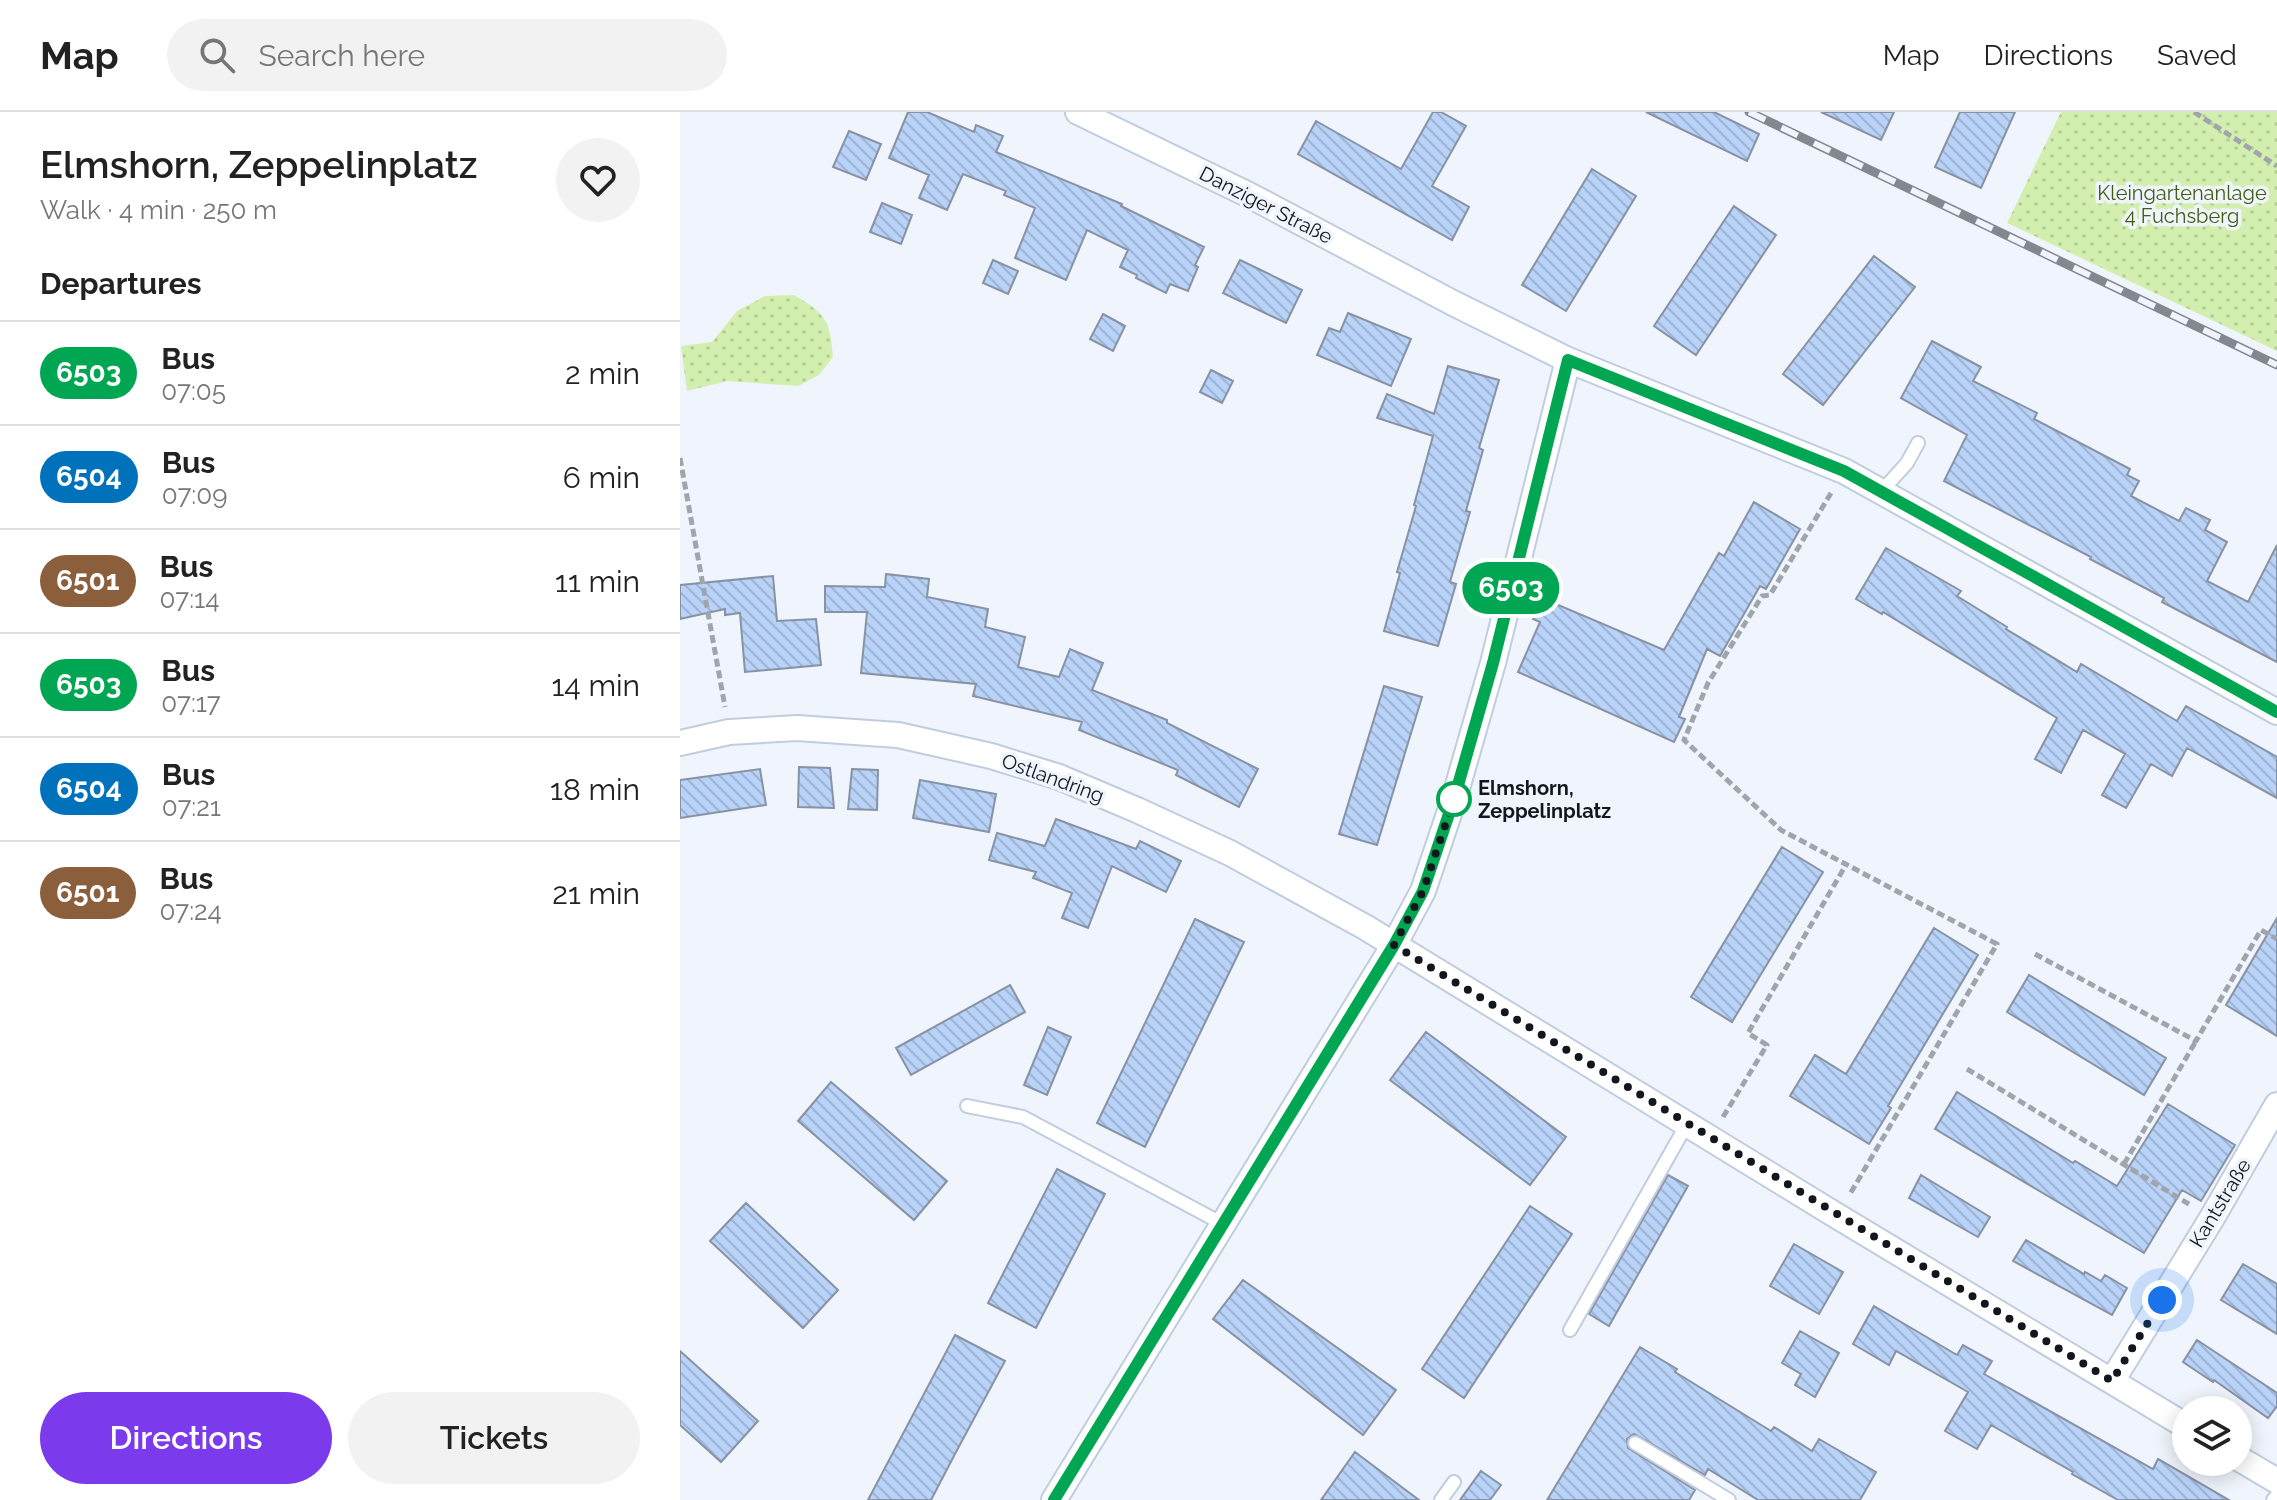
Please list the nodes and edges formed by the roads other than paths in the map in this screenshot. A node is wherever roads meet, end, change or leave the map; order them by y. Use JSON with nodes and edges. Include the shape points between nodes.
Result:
{"nodes":[{"id":1,"x":1078,"y":112,"type":"edge"},
{"id":2,"x":1568,"y":360,"type":"junction"},
{"id":3,"x":1918,"y":443,"type":"dead end"},
{"id":4,"x":1881,"y":492,"type":"junction"},
{"id":5,"x":2277,"y":712,"type":"edge"},
{"id":6,"x":680,"y":743,"type":"edge"},
{"id":7,"x":1394,"y":945,"type":"junction"},
{"id":8,"x":2277,"y":1105,"type":"edge"},
{"id":9,"x":967,"y":1106,"type":"dead end"},
{"id":10,"x":1687,"y":1124,"type":"junction"},
{"id":11,"x":1223,"y":1224,"type":"junction"},
{"id":12,"x":1570,"y":1330,"type":"dead end"},
{"id":13,"x":2112,"y":1381,"type":"junction"},
{"id":14,"x":2172,"y":1417,"type":"edge"},
{"id":15,"x":1635,"y":1443,"type":"dead end"},
{"id":16,"x":2252,"y":1466,"type":"edge"},
{"id":17,"x":2277,"y":1481,"type":"edge"},
{"id":18,"x":1454,"y":1482,"type":"dead end"},
{"id":19,"x":2277,"y":1495,"type":"edge"},
{"id":20,"x":1054,"y":1500,"type":"edge"},
{"id":21,"x":1441,"y":1500,"type":"edge"},
{"id":22,"x":1729,"y":1500,"type":"edge"},
{"id":23,"x":2273,"y":1500,"type":"edge"}],
"edges":[{"from":1,"to":2,"type":"street","name":"Danziger Straße"},
{"from":2,"to":4,"type":"street","name":"Danziger Straße","via":[[1844,471]]},
{"from":2,"to":7,"type":"street","via":[[1454,799],[1423,891]]},
{"from":3,"to":4,"type":"lane"},
{"from":4,"to":5,"type":"street","name":"Danziger Straße"},
{"from":6,"to":7,"type":"street","name":"Ostlandring","via":[[729,732],[797,728],[898,735],[991,756],[1059,777],[1230,853]]},
{"from":7,"to":10,"type":"street","name":"Ostlandring"},
{"from":7,"to":11,"type":"street"},
{"from":8,"to":13,"type":"street","name":"Kantstraße"},
{"from":9,"to":11,"type":"lane","via":[[1023,1117]]},
{"from":10,"to":12,"type":"lane"},
{"from":10,"to":13,"type":"street","name":"Ostlandring"},
{"from":11,"to":20,"type":"street"},
{"from":13,"to":14,"type":"street","name":"Ostlandring"},
{"from":15,"to":22,"type":"lane"},
{"from":16,"to":17,"type":"street"},
{"from":18,"to":21,"type":"lane"},
{"from":19,"to":23,"type":"lane"}]}
